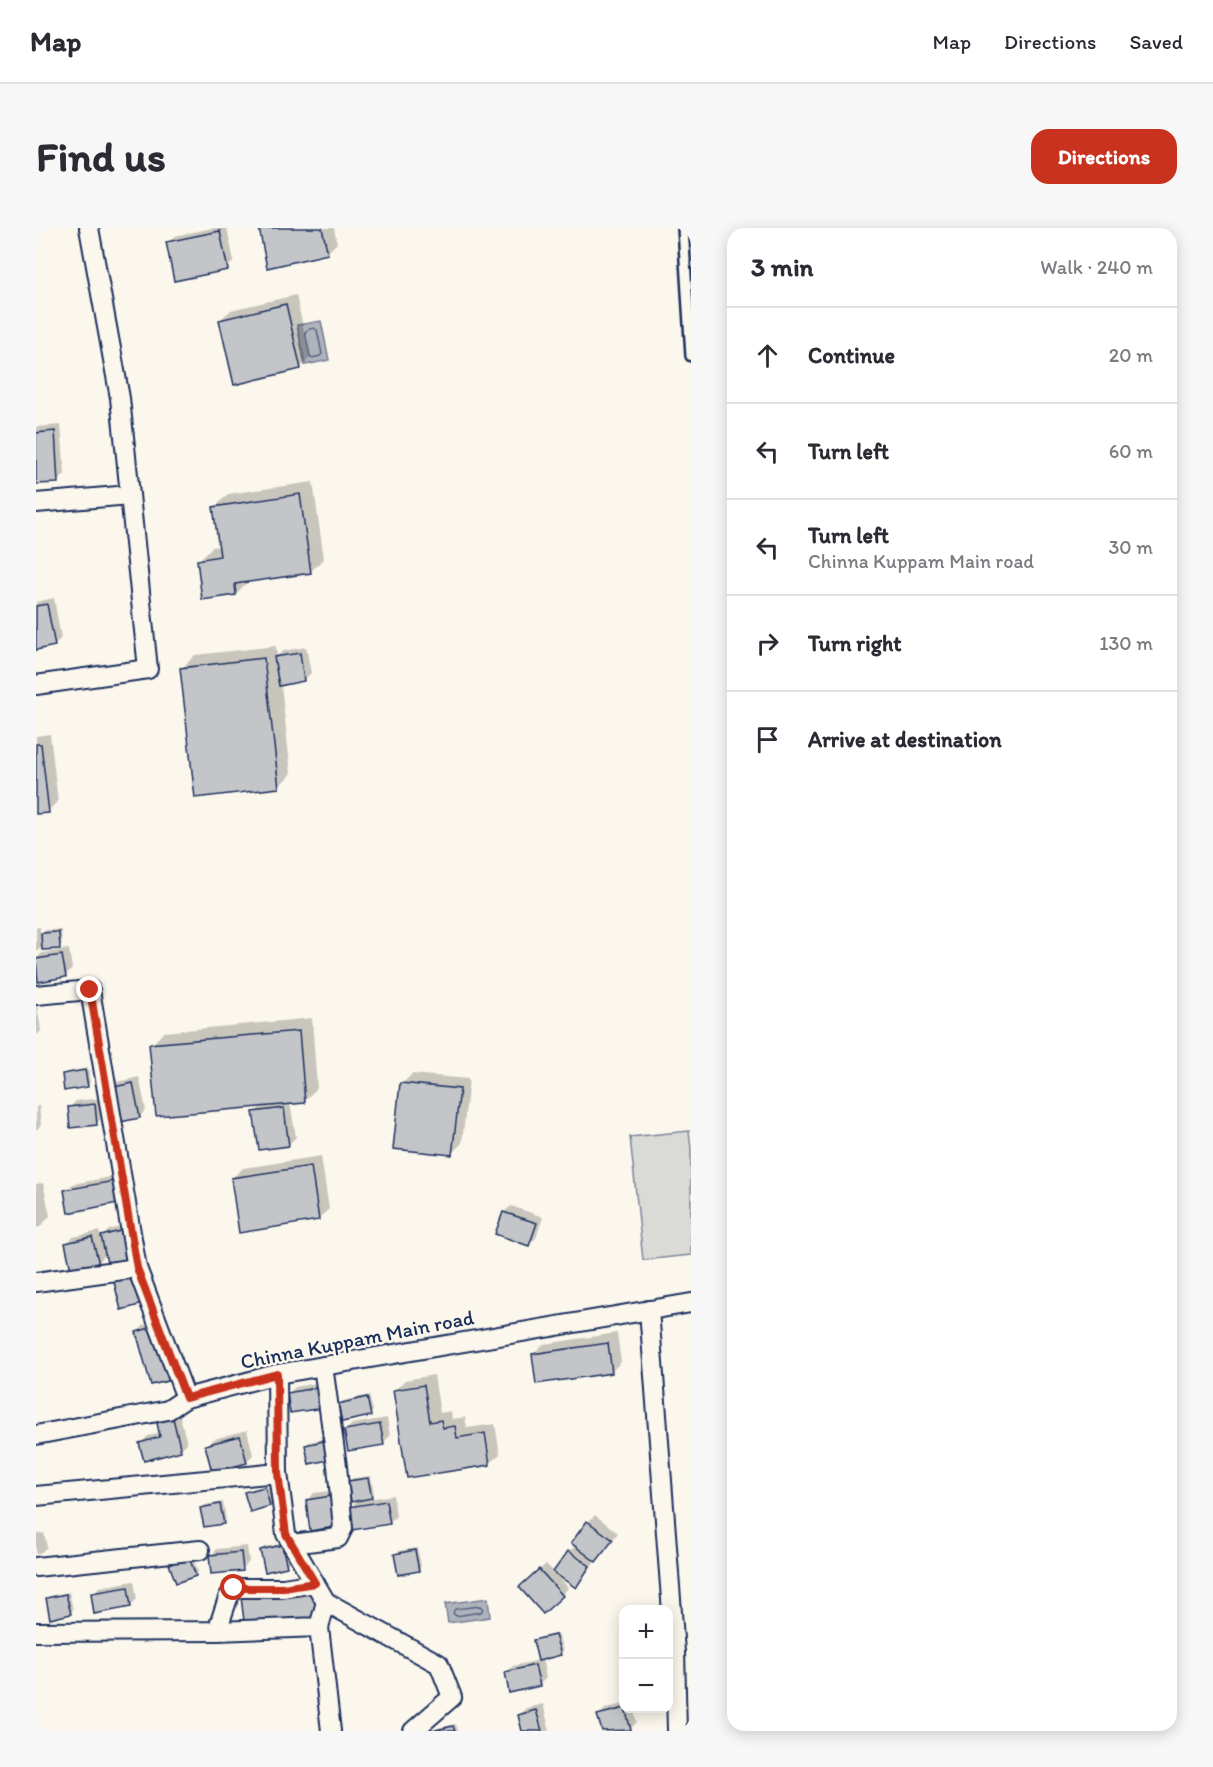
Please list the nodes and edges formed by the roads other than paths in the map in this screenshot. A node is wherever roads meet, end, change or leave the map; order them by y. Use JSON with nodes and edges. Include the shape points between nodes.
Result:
{"nodes":[{"id":1,"x":89,"y":228,"type":"edge"},
{"id":2,"x":683,"y":228,"type":"edge"},
{"id":3,"x":691,"y":356,"type":"edge"},
{"id":4,"x":130,"y":495,"type":"junction"},
{"id":5,"x":36,"y":503,"type":"edge"},
{"id":6,"x":36,"y":685,"type":"edge"},
{"id":7,"x":36,"y":995,"type":"edge"},
{"id":8,"x":137,"y":1268,"type":"junction"},
{"id":9,"x":36,"y":1282,"type":"edge"},
{"id":10,"x":691,"y":1303,"type":"edge"},
{"id":11,"x":649,"y":1310,"type":"junction"},
{"id":12,"x":323,"y":1366,"type":"junction"},
{"id":13,"x":277,"y":1374,"type":"junction"},
{"id":14,"x":186,"y":1398,"type":"junction"},
{"id":15,"x":36,"y":1435,"type":"edge"},
{"id":16,"x":278,"y":1473,"type":"junction"},
{"id":17,"x":36,"y":1496,"type":"edge"},
{"id":18,"x":292,"y":1544,"type":"junction"},
{"id":19,"x":200,"y":1550,"type":"dead end"},
{"id":20,"x":36,"y":1567,"type":"edge"},
{"id":21,"x":315,"y":1583,"type":"junction"},
{"id":22,"x":326,"y":1602,"type":"junction"},
{"id":23,"x":319,"y":1627,"type":"junction"},
{"id":24,"x":36,"y":1632,"type":"edge"},
{"id":25,"x":217,"y":1632,"type":"junction"},
{"id":26,"x":331,"y":1731,"type":"edge"},
{"id":27,"x":413,"y":1731,"type":"edge"},
{"id":28,"x":678,"y":1731,"type":"edge"}],
"edges":[{"from":1,"to":4,"type":"street","via":[[120,398]]},
{"from":2,"to":3,"type":"lane"},
{"from":4,"to":5,"type":"street"},
{"from":4,"to":6,"type":"street","via":[[148,669]]},
{"from":7,"to":8,"type":"street","via":[[90,990]]},
{"from":8,"to":9,"type":"street"},
{"from":8,"to":14,"type":"street"},
{"from":10,"to":11,"type":"street","name":"Chinna Kuppam Main road"},
{"from":11,"to":12,"type":"street","name":"Chinna Kuppam Main road"},
{"from":11,"to":28,"type":"street"},
{"from":12,"to":13,"type":"street","name":"Chinna Kuppam Main road"},
{"from":12,"to":18,"type":"street","via":[[343,1528],[338,1538]]},
{"from":13,"to":14,"type":"street","name":"Chinna Kuppam Main road"},
{"from":13,"to":16,"type":"street"},
{"from":14,"to":15,"type":"street","name":"Chinna Kuppam Main road","via":[[168,1410]]},
{"from":16,"to":17,"type":"street"},
{"from":16,"to":18,"type":"street","via":[[286,1534]]},
{"from":18,"to":21,"type":"street"},
{"from":19,"to":20,"type":"street"},
{"from":21,"to":22,"type":"street"},
{"from":21,"to":25,"type":"street","via":[[283,1588],[234,1588]]},
{"from":22,"to":23,"type":"street"},
{"from":22,"to":27,"type":"street","via":[[439,1664],[452,1697]]},
{"from":23,"to":25,"type":"street"},
{"from":23,"to":26,"type":"street"},
{"from":24,"to":25,"type":"street"}]}
